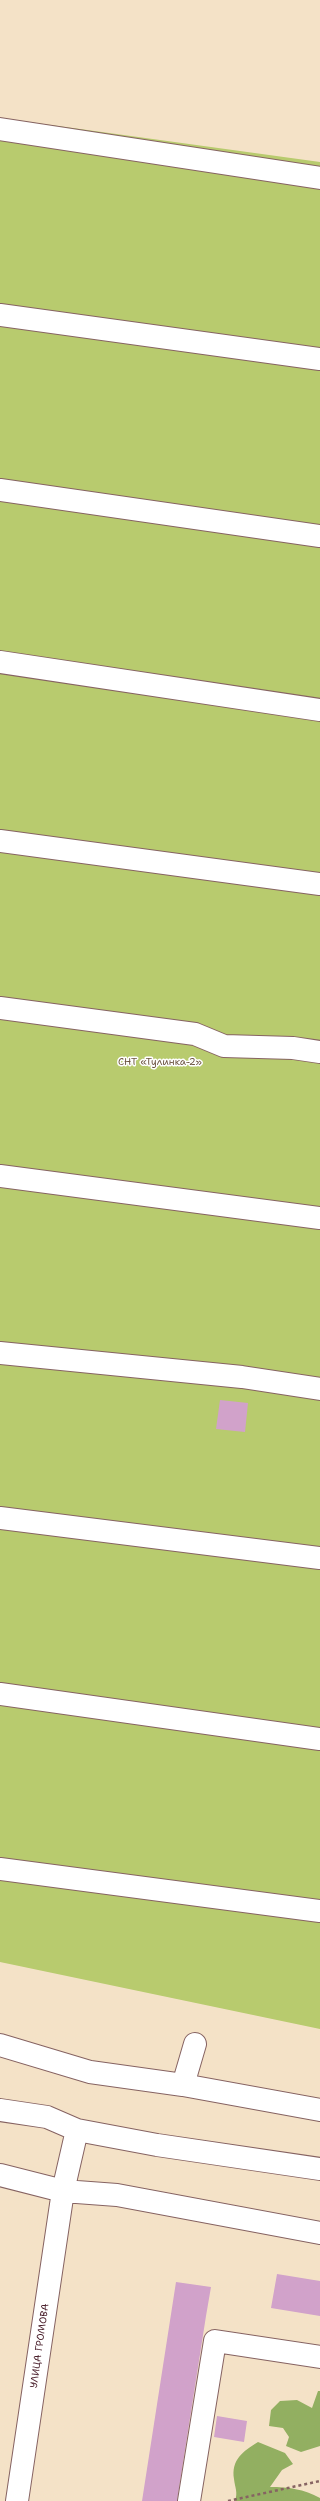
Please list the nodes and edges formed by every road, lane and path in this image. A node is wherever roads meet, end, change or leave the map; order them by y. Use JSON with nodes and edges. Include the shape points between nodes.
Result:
{"nodes":[{"id":1,"x":0,"y":129,"type":"edge"},
{"id":2,"x":320,"y":178,"type":"edge"},
{"id":3,"x":0,"y":315,"type":"edge"},
{"id":4,"x":320,"y":359,"type":"edge"},
{"id":5,"x":0,"y":490,"type":"edge"},
{"id":6,"x":320,"y":536,"type":"edge"},
{"id":7,"x":0,"y":662,"type":"edge"},
{"id":8,"x":320,"y":710,"type":"edge"},
{"id":9,"x":0,"y":841,"type":"edge"},
{"id":10,"x":320,"y":884,"type":"edge"},
{"id":11,"x":0,"y":1008,"type":"edge"},
{"id":12,"x":320,"y":1052,"type":"edge"},
{"id":13,"x":0,"y":1176,"type":"edge"},
{"id":14,"x":320,"y":1218,"type":"edge"},
{"id":15,"x":0,"y":1353,"type":"edge"},
{"id":16,"x":320,"y":1389,"type":"edge"},
{"id":17,"x":0,"y":1518,"type":"edge"},
{"id":18,"x":320,"y":1558,"type":"edge"},
{"id":19,"x":0,"y":1694,"type":"edge"},
{"id":20,"x":320,"y":1739,"type":"edge"},
{"id":21,"x":0,"y":1869,"type":"edge"},
{"id":22,"x":320,"y":1911,"type":"edge"},
{"id":23,"x":0,"y":2044,"type":"edge"},
{"id":24,"x":195,"y":2044,"type":"dead end"},
{"id":25,"x":183,"y":2085,"type":"junction"},
{"id":26,"x":0,"y":2110,"type":"edge"},
{"id":27,"x":320,"y":2110,"type":"edge"},
{"id":28,"x":77,"y":2130,"type":"junction"},
{"id":29,"x":320,"y":2169,"type":"edge"},
{"id":30,"x":0,"y":2175,"type":"edge"},
{"id":31,"x":63,"y":2191,"type":"junction"},
{"id":32,"x":320,"y":2233,"type":"edge"},
{"id":33,"x":320,"y":2357,"type":"edge"},
{"id":34,"x":320,"y":2481,"type":"edge"},
{"id":35,"x":17,"y":2501,"type":"edge"},
{"id":36,"x":189,"y":2501,"type":"edge"},
{"id":37,"x":228,"y":2501,"type":"edge"}],
"edges":[{"from":1,"to":2,"type":"street"},
{"from":3,"to":4,"type":"street"},
{"from":5,"to":6,"type":"street"},
{"from":7,"to":8,"type":"street"},
{"from":9,"to":10,"type":"street"},
{"from":11,"to":12,"type":"street","via":[[195,1034],[224,1046]]},
{"from":13,"to":14,"type":"street"},
{"from":15,"to":16,"type":"street","via":[[242,1377]]},
{"from":17,"to":18,"type":"street"},
{"from":19,"to":20,"type":"street"},
{"from":21,"to":22,"type":"street"},
{"from":23,"to":25,"type":"street","via":[[90,2072]]},
{"from":24,"to":25,"type":"street"},
{"from":25,"to":27,"type":"street"},
{"from":26,"to":28,"type":"street","via":[[47,2117]]},
{"from":28,"to":29,"type":"street","via":[[156,2145]]},
{"from":28,"to":31,"type":"street","name":"УЛИЦА ГРОМОВА"},
{"from":30,"to":31,"type":"street"},
{"from":31,"to":32,"type":"street","via":[[117,2195]]},
{"from":31,"to":35,"type":"street","name":"УЛИЦА ГРОМОВА"},
{"from":33,"to":36,"type":"street","via":[[215,2341]]},
{"from":34,"to":37,"type":"path"}]}
